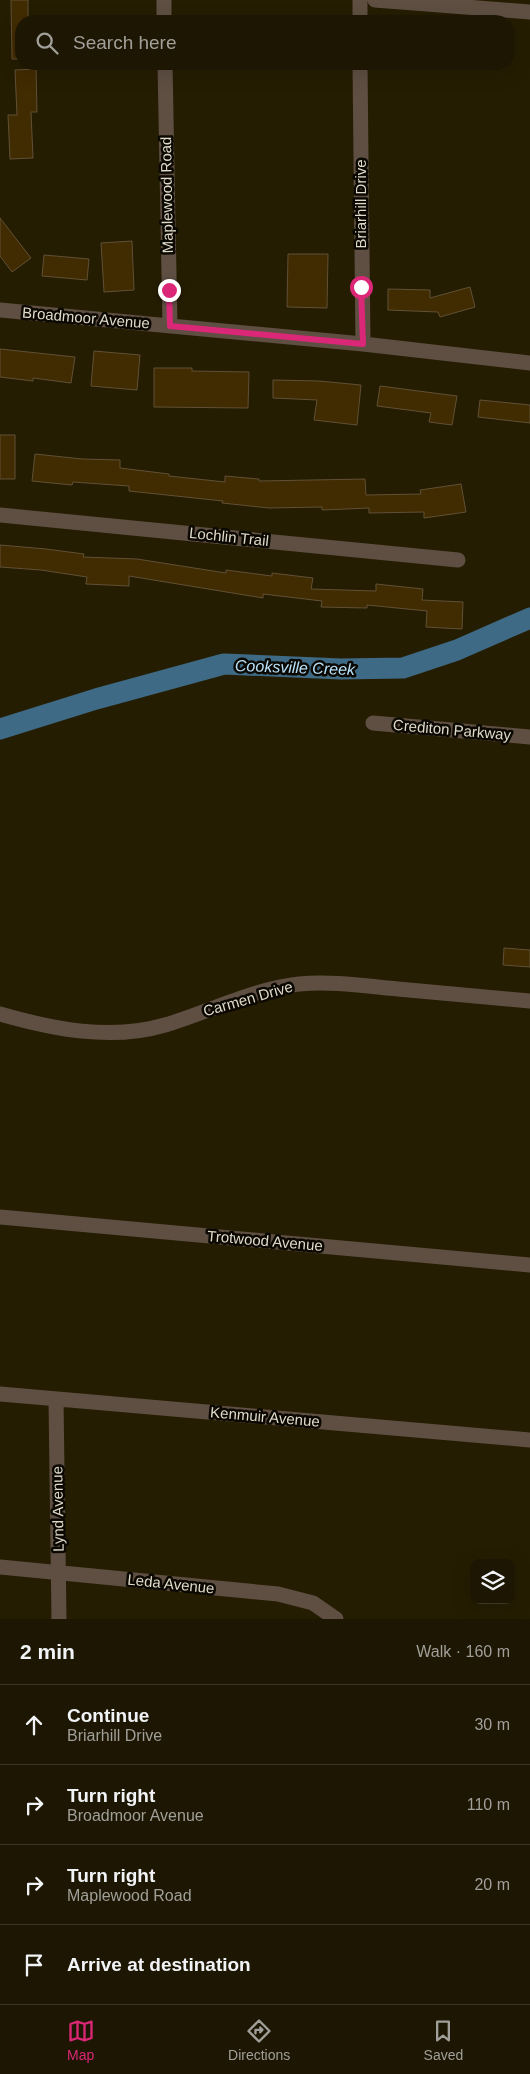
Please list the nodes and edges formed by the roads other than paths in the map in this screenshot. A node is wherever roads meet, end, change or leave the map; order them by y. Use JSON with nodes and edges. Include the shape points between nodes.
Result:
{"nodes":[{"id":1,"x":164,"y":0,"type":"edge"},
{"id":2,"x":360,"y":0,"type":"edge"},
{"id":3,"x":374,"y":0,"type":"edge"},
{"id":4,"x":530,"y":12,"type":"edge"},
{"id":5,"x":164,"y":15,"type":"edge"},
{"id":6,"x":360,"y":15,"type":"edge"},
{"id":7,"x":165,"y":70,"type":"edge"},
{"id":8,"x":360,"y":70,"type":"edge"},
{"id":9,"x":0,"y":310,"type":"edge"},
{"id":10,"x":170,"y":326,"type":"junction"},
{"id":11,"x":363,"y":344,"type":"junction"},
{"id":12,"x":530,"y":363,"type":"edge"},
{"id":13,"x":0,"y":515,"type":"edge"},
{"id":14,"x":458,"y":560,"type":"dead end"},
{"id":15,"x":373,"y":723,"type":"dead end"},
{"id":16,"x":530,"y":737,"type":"edge"},
{"id":17,"x":530,"y":1001,"type":"edge"},
{"id":18,"x":0,"y":1014,"type":"edge"},
{"id":19,"x":0,"y":1217,"type":"edge"},
{"id":20,"x":530,"y":1265,"type":"edge"},
{"id":21,"x":0,"y":1394,"type":"edge"},
{"id":22,"x":56,"y":1399,"type":"junction"},
{"id":23,"x":530,"y":1440,"type":"edge"},
{"id":24,"x":0,"y":1567,"type":"edge"},
{"id":25,"x":59,"y":1573,"type":"junction"},
{"id":26,"x":59,"y":1619,"type":"edge"},
{"id":27,"x":336,"y":1619,"type":"edge"}],
"edges":[{"from":1,"to":5,"type":"street"},
{"from":2,"to":6,"type":"street"},
{"from":3,"to":4,"type":"street"},
{"from":7,"to":10,"type":"street","name":"Maplewood Road"},
{"from":8,"to":11,"type":"street","name":"Briarhill Drive"},
{"from":9,"to":10,"type":"street","name":"Broadmoor Avenue"},
{"from":10,"to":11,"type":"street","name":"Broadmoor Avenue"},
{"from":11,"to":12,"type":"street","name":"Broadmoor Avenue"},
{"from":13,"to":14,"type":"street","name":"Lochlin Trail"},
{"from":15,"to":16,"type":"street","name":"Crediton Parkway"},
{"from":17,"to":18,"type":"street","name":"Carmen Drive","via":[[315,983],[260,993],[164,1025],[132,1032],[83,1031]]},
{"from":19,"to":20,"type":"street","name":"Trotwood Avenue"},
{"from":21,"to":22,"type":"street","name":"Kenmuir Avenue"},
{"from":22,"to":23,"type":"street","name":"Kenmuir Avenue"},
{"from":22,"to":25,"type":"street","name":"Lynd Avenue"},
{"from":24,"to":25,"type":"street","name":"Leda Avenue"},
{"from":25,"to":26,"type":"street","name":"Lynd Avenue"},
{"from":25,"to":27,"type":"street","name":"Leda Avenue","via":[[278,1594],[313,1603]]}]}
